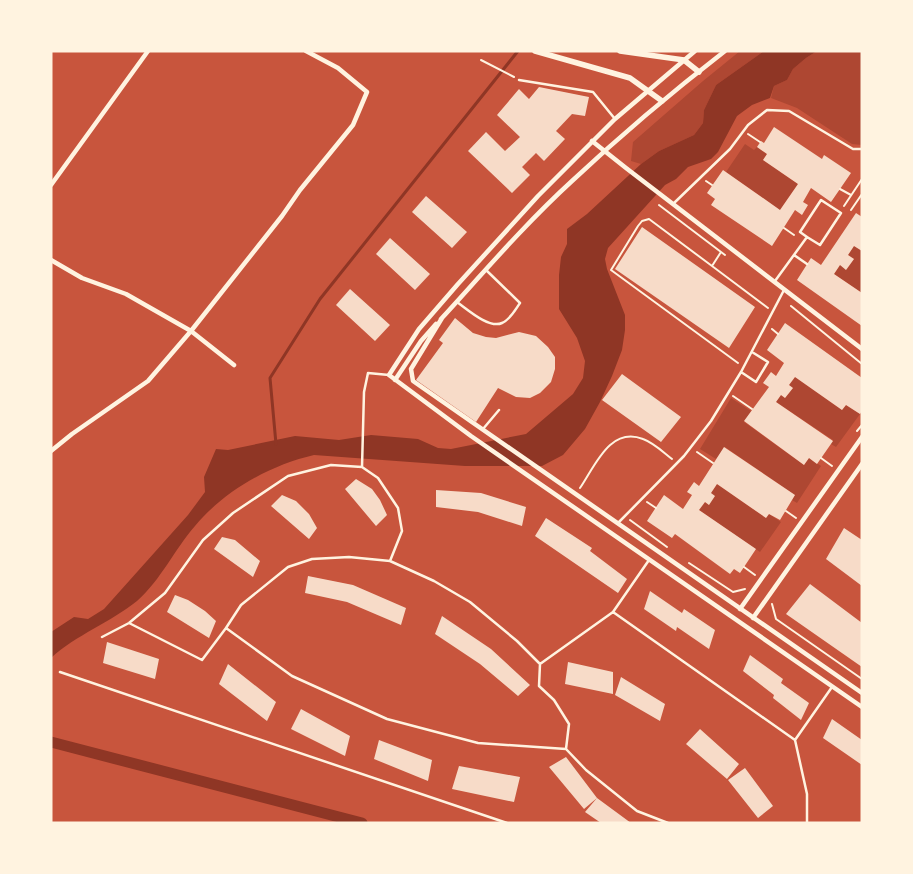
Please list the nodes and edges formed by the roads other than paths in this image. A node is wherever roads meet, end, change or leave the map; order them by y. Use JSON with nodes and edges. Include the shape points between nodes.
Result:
{"nodes":[{"id":1,"x":148,"y":51,"type":"edge"},
{"id":2,"x":306,"y":51,"type":"edge"},
{"id":3,"x":535,"y":51,"type":"edge"},
{"id":4,"x":620,"y":51,"type":"edge"},
{"id":5,"x":695,"y":51,"type":"edge"},
{"id":6,"x":726,"y":51,"type":"edge"},
{"id":7,"x":684,"y":60,"type":"junction"},
{"id":8,"x":699,"y":72,"type":"junction"},
{"id":9,"x":519,"y":80,"type":"road end"},
{"id":10,"x":648,"y":91,"type":"junction"},
{"id":11,"x":662,"y":101,"type":"junction"},
{"id":12,"x":615,"y":119,"type":"junction"},
{"id":13,"x":592,"y":140,"type":"junction"},
{"id":14,"x":862,"y":149,"type":"edge"},
{"id":15,"x":605,"y":151,"type":"junction"},
{"id":16,"x":51,"y":185,"type":"edge"},
{"id":17,"x":673,"y":205,"type":"junction"},
{"id":18,"x":807,"y":237,"type":"junction"},
{"id":19,"x":794,"y":255,"type":"junction"},
{"id":20,"x":51,"y":260,"type":"edge"},
{"id":21,"x":807,"y":264,"type":"dead end"},
{"id":22,"x":486,"y":270,"type":"junction"},
{"id":23,"x":774,"y":283,"type":"junction"},
{"id":24,"x":784,"y":290,"type":"junction"},
{"id":25,"x":456,"y":302,"type":"junction"},
{"id":26,"x":442,"y":318,"type":"junction"},
{"id":27,"x":191,"y":331,"type":"junction"},
{"id":28,"x":862,"y":349,"type":"edge"},
{"id":29,"x":752,"y":352,"type":"junction"},
{"id":30,"x":234,"y":365,"type":"dead end"},
{"id":31,"x":741,"y":372,"type":"junction"},
{"id":32,"x":389,"y":375,"type":"junction"},
{"id":33,"x":395,"y":380,"type":"junction"},
{"id":34,"x":499,"y":410,"type":"dead end"},
{"id":35,"x":482,"y":430,"type":"junction"},
{"id":36,"x":862,"y":437,"type":"edge"},
{"id":37,"x":51,"y":451,"type":"edge"},
{"id":38,"x":862,"y":464,"type":"edge"},
{"id":39,"x":362,"y":467,"type":"junction"},
{"id":40,"x":618,"y":523,"type":"junction"},
{"id":41,"x":649,"y":560,"type":"junction"},
{"id":42,"x":390,"y":561,"type":"junction"},
{"id":43,"x":740,"y":609,"type":"junction"},
{"id":44,"x":613,"y":612,"type":"junction"},
{"id":45,"x":753,"y":618,"type":"junction"},
{"id":46,"x":129,"y":623,"type":"junction"},
{"id":47,"x":226,"y":628,"type":"junction"},
{"id":48,"x":102,"y":637,"type":"dead end"},
{"id":49,"x":540,"y":664,"type":"junction"},
{"id":50,"x":60,"y":672,"type":"dead end"},
{"id":51,"x":832,"y":687,"type":"junction"},
{"id":52,"x":862,"y":693,"type":"edge"},
{"id":53,"x":862,"y":707,"type":"edge"},
{"id":54,"x":795,"y":740,"type":"junction"},
{"id":55,"x":566,"y":749,"type":"junction"},
{"id":56,"x":507,"y":823,"type":"edge"},
{"id":57,"x":668,"y":823,"type":"edge"},
{"id":58,"x":807,"y":823,"type":"edge"}],
"edges":[{"from":1,"to":16,"type":"street"},
{"from":2,"to":27,"type":"street","via":[[338,68],[367,92],[353,125]]},
{"from":3,"to":10,"type":"street","via":[[630,78]]},
{"from":4,"to":7,"type":"street"},
{"from":5,"to":7,"type":"street"},
{"from":6,"to":8,"type":"street"},
{"from":7,"to":8,"type":"street"},
{"from":7,"to":10,"type":"street"},
{"from":8,"to":11,"type":"street"},
{"from":9,"to":12,"type":"lane","via":[[593,92]]},
{"from":10,"to":11,"type":"street"},
{"from":10,"to":12,"type":"street"},
{"from":11,"to":15,"type":"street"},
{"from":12,"to":13,"type":"street"},
{"from":13,"to":15,"type":"street"},
{"from":13,"to":32,"type":"street","via":[[458,284]]},
{"from":14,"to":17,"type":"lane","via":[[853,149],[789,111],[767,110]]},
{"from":15,"to":17,"type":"street"},
{"from":15,"to":22,"type":"street"},
{"from":17,"to":23,"type":"street"},
{"from":18,"to":18,"type":"lane","via":[[820,245],[840,213],[821,200],[800,232]]},
{"from":18,"to":19,"type":"lane"},
{"from":19,"to":21,"type":"lane"},
{"from":19,"to":23,"type":"lane"},
{"from":20,"to":27,"type":"street","via":[[82,278],[126,294]]},
{"from":22,"to":25,"type":"street"},
{"from":22,"to":25,"type":"lane","via":[[520,303],[511,315],[501,324],[491,324]]},
{"from":23,"to":24,"type":"street"},
{"from":24,"to":28,"type":"street"},
{"from":24,"to":29,"type":"lane"},
{"from":25,"to":26,"type":"street"},
{"from":26,"to":33,"type":"street","via":[[421,341]]},
{"from":26,"to":35,"type":"street","via":[[412,369],[413,381]]},
{"from":27,"to":30,"type":"street"},
{"from":27,"to":37,"type":"street","via":[[148,381]]},
{"from":29,"to":31,"type":"lane"},
{"from":29,"to":31,"type":"lane","via":[[768,362],[756,382]]},
{"from":31,"to":40,"type":"lane","via":[[712,421],[691,448]]},
{"from":32,"to":33,"type":"street"},
{"from":32,"to":39,"type":"lane","via":[[368,373],[364,392]]},
{"from":33,"to":41,"type":"street"},
{"from":34,"to":35,"type":"lane"},
{"from":35,"to":40,"type":"street"},
{"from":36,"to":43,"type":"street"},
{"from":38,"to":45,"type":"street"},
{"from":39,"to":42,"type":"lane","via":[[378,478],[398,508],[402,531]]},
{"from":39,"to":46,"type":"lane","via":[[331,465],[288,476],[233,512],[203,540],[166,593]]},
{"from":40,"to":43,"type":"street"},
{"from":41,"to":44,"type":"lane"},
{"from":41,"to":51,"type":"street"},
{"from":42,"to":47,"type":"lane","via":[[312,559],[288,567],[241,605]]},
{"from":42,"to":49,"type":"lane","via":[[470,602]]},
{"from":43,"to":45,"type":"street"},
{"from":44,"to":49,"type":"lane"},
{"from":44,"to":54,"type":"lane"},
{"from":45,"to":52,"type":"street"},
{"from":46,"to":47,"type":"lane","via":[[202,660]]},
{"from":46,"to":48,"type":"lane"},
{"from":47,"to":55,"type":"lane","via":[[292,676],[387,719],[478,743]]},
{"from":49,"to":55,"type":"lane","via":[[539,686],[554,700],[569,724]]},
{"from":50,"to":56,"type":"lane"},
{"from":51,"to":53,"type":"street"},
{"from":51,"to":54,"type":"lane"},
{"from":54,"to":58,"type":"lane","via":[[807,794]]},
{"from":55,"to":57,"type":"lane","via":[[586,770],[637,811]]}]}
